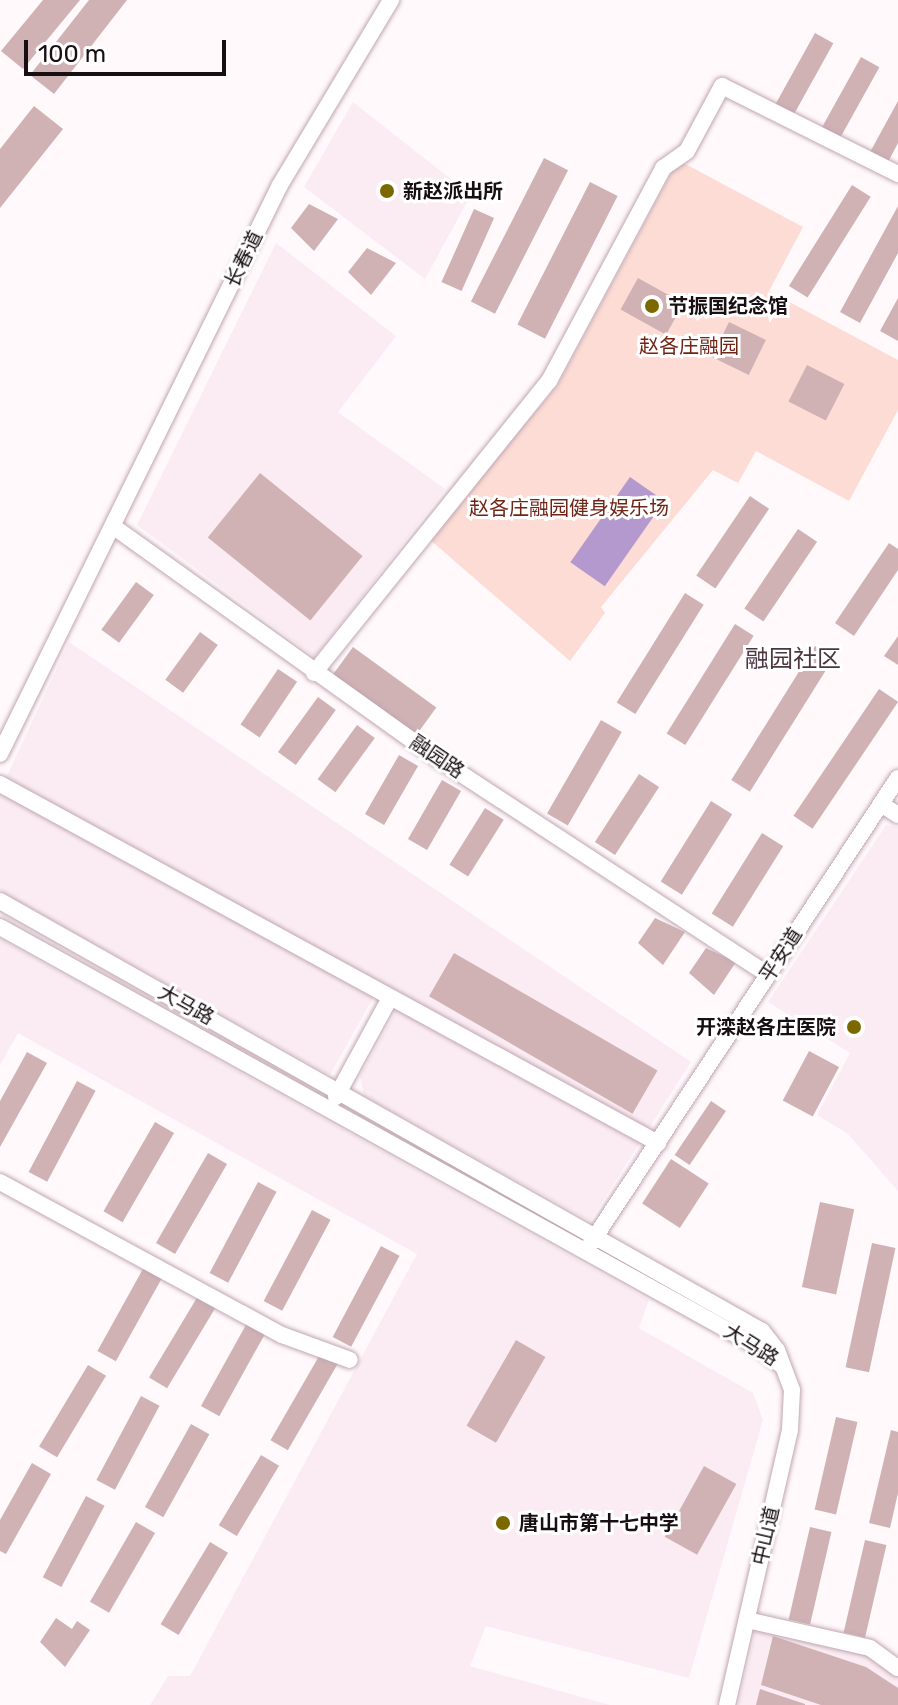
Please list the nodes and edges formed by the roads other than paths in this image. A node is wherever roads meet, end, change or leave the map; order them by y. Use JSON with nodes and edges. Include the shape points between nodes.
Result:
{"nodes":[{"id":1,"x":391,"y":0,"type":"edge"},
{"id":2,"x":898,"y":174,"type":"edge"},
{"id":3,"x":114,"y":527,"type":"junction"},
{"id":4,"x":314,"y":673,"type":"junction"},
{"id":5,"x":0,"y":754,"type":"edge"},
{"id":6,"x":898,"y":778,"type":"edge"},
{"id":7,"x":0,"y":784,"type":"edge"},
{"id":8,"x":881,"y":804,"type":"junction"},
{"id":9,"x":898,"y":815,"type":"edge"},
{"id":10,"x":0,"y":901,"type":"edge"},
{"id":11,"x":0,"y":927,"type":"edge"},
{"id":12,"x":768,"y":975,"type":"junction"},
{"id":13,"x":390,"y":998,"type":"junction"},
{"id":14,"x":340,"y":1090,"type":"junction"},
{"id":15,"x":329,"y":1109,"type":"junction"},
{"id":16,"x":658,"y":1143,"type":"junction"},
{"id":17,"x":0,"y":1182,"type":"edge"},
{"id":18,"x":598,"y":1235,"type":"junction"},
{"id":19,"x":585,"y":1250,"type":"junction"},
{"id":20,"x":350,"y":1360,"type":"dead end"},
{"id":21,"x":784,"y":1367,"type":"junction"},
{"id":22,"x":747,"y":1620,"type":"junction"},
{"id":23,"x":898,"y":1668,"type":"edge"},
{"id":24,"x":727,"y":1705,"type":"edge"}],
"edges":[{"from":1,"to":3,"type":"street","name":"长春道","via":[[280,185]]},
{"from":2,"to":4,"type":"street","via":[[722,86],[687,151],[663,168],[549,381]]},
{"from":3,"to":4,"type":"street","name":"融园路"},
{"from":3,"to":5,"type":"street","name":"长春道"},
{"from":4,"to":12,"type":"street","name":"融园路"},
{"from":6,"to":8,"type":"street","name":"平安道"},
{"from":7,"to":13,"type":"street"},
{"from":8,"to":9,"type":"street"},
{"from":8,"to":12,"type":"street","name":"平安道"},
{"from":10,"to":14,"type":"street","name":"大马路"},
{"from":11,"to":15,"type":"street","name":"大马路"},
{"from":12,"to":16,"type":"street","name":"平安道"},
{"from":13,"to":14,"type":"street"},
{"from":13,"to":16,"type":"street"},
{"from":14,"to":15,"type":"street"},
{"from":14,"to":18,"type":"street","name":"大马路"},
{"from":15,"to":19,"type":"street","name":"大马路"},
{"from":16,"to":18,"type":"street","name":"平安道"},
{"from":17,"to":20,"type":"street","via":[[282,1335]]},
{"from":18,"to":19,"type":"street","name":"平安道"},
{"from":18,"to":21,"type":"street","name":"大马路","via":[[742,1315],[762,1331]]},
{"from":19,"to":21,"type":"street","name":"大马路","via":[[758,1347]]},
{"from":21,"to":22,"type":"street","name":"中山道","via":[[792,1390],[790,1430]]},
{"from":22,"to":23,"type":"street","via":[[870,1648]]},
{"from":22,"to":24,"type":"street","name":"中山道"}]}
